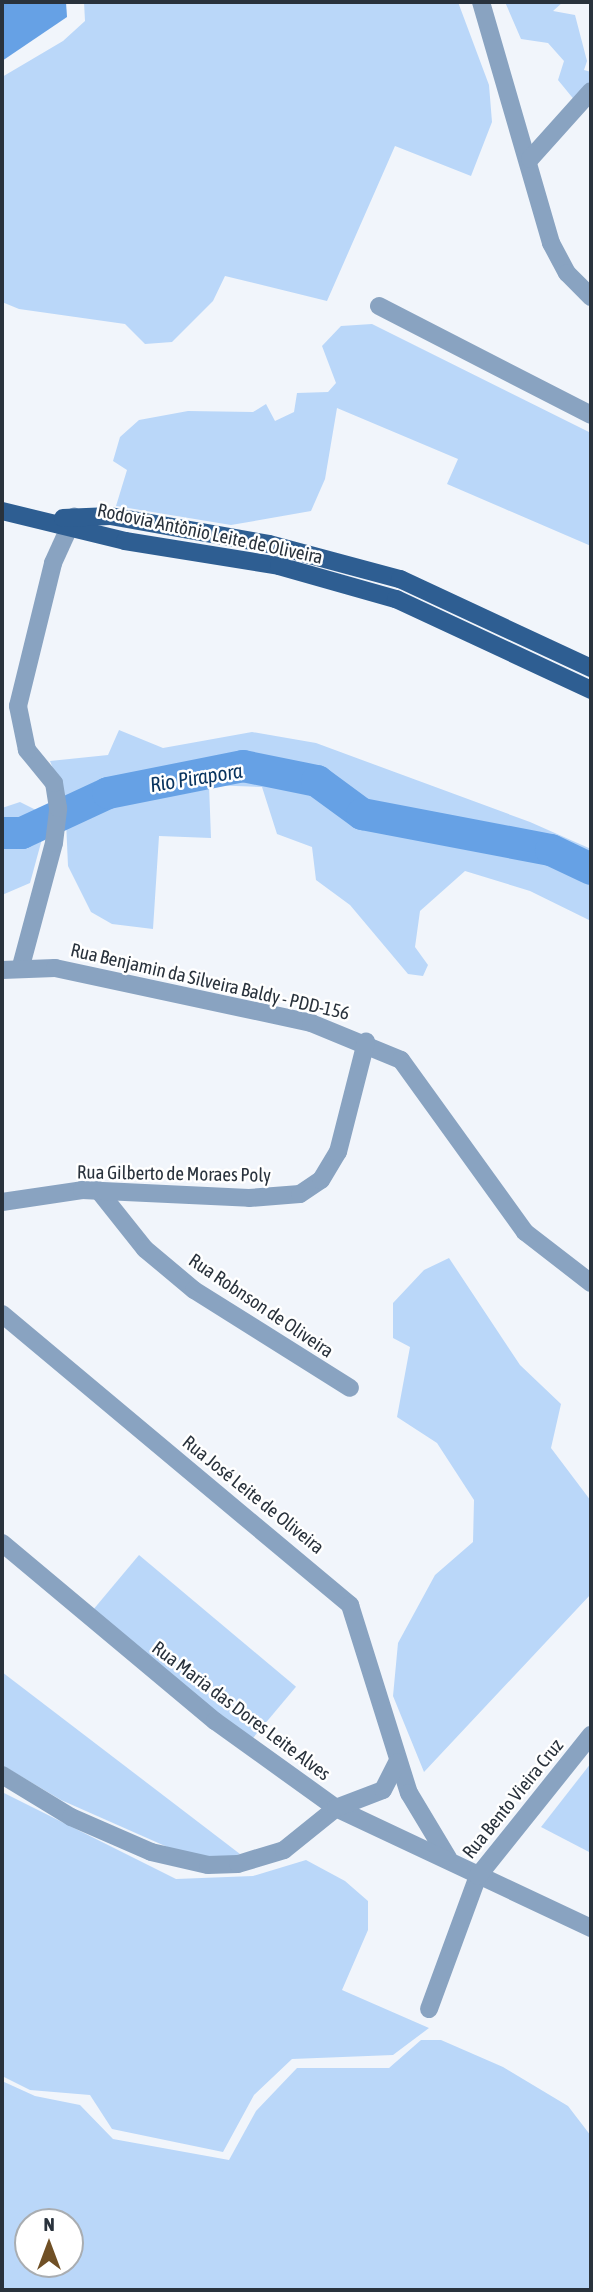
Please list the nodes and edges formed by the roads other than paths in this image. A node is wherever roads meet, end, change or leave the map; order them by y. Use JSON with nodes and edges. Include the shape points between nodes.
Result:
{"nodes":[{"id":1,"x":481,"y":2,"type":"edge"},
{"id":2,"x":591,"y":92,"type":"edge"},
{"id":3,"x":530,"y":159,"type":"junction"},
{"id":4,"x":591,"y":297,"type":"edge"},
{"id":5,"x":379,"y":306,"type":"dead end"},
{"id":6,"x":591,"y":415,"type":"edge"},
{"id":7,"x":2,"y":511,"type":"edge"},
{"id":8,"x":72,"y":521,"type":"junction"},
{"id":9,"x":591,"y":668,"type":"edge"},
{"id":10,"x":591,"y":690,"type":"edge"},
{"id":11,"x":21,"y":966,"type":"junction"},
{"id":12,"x":2,"y":970,"type":"edge"},
{"id":13,"x":366,"y":1042,"type":"junction"},
{"id":14,"x":99,"y":1190,"type":"junction"},
{"id":15,"x":2,"y":1202,"type":"edge"},
{"id":16,"x":591,"y":1283,"type":"edge"},
{"id":17,"x":2,"y":1314,"type":"edge"},
{"id":18,"x":350,"y":1388,"type":"dead end"},
{"id":19,"x":2,"y":1543,"type":"edge"},
{"id":20,"x":591,"y":1735,"type":"edge"},
{"id":21,"x":397,"y":1762,"type":"junction"},
{"id":22,"x":2,"y":1775,"type":"edge"},
{"id":23,"x":336,"y":1808,"type":"junction"},
{"id":24,"x":448,"y":1858,"type":"junction"},
{"id":25,"x":478,"y":1876,"type":"junction"},
{"id":26,"x":591,"y":1928,"type":"edge"},
{"id":27,"x":429,"y":2009,"type":"dead end"}],
"edges":[{"from":1,"to":3,"type":"street"},
{"from":2,"to":3,"type":"street"},
{"from":3,"to":4,"type":"street","via":[[551,243],[568,273]]},
{"from":5,"to":6,"type":"street"},
{"from":7,"to":8,"type":"main road","name":"Rodovia Antônio Leite de Oliveira"},
{"from":8,"to":9,"type":"main road","name":"Rodovia Antônio Leite de Oliveira","via":[[110,516],[269,544],[400,579]]},
{"from":8,"to":10,"type":"main road","name":"Rodovia Antônio Leite de Oliveira","via":[[125,541],[279,566],[396,599]]},
{"from":8,"to":11,"type":"street","via":[[53,563],[18,706],[27,750],[54,783],[58,808],[54,844]]},
{"from":11,"to":12,"type":"street","name":"Rua Benjamin da Silveira Baldy - PDD-156"},
{"from":11,"to":13,"type":"street","name":"Rua Benjamin da Silveira Baldy - PDD-156","via":[[55,968],[311,1023]]},
{"from":13,"to":14,"type":"street","name":"Rua Gilberto de Moraes Poly","via":[[338,1152],[321,1180],[300,1194],[248,1198]]},
{"from":13,"to":16,"type":"street","name":"Rua Benjamin da Silveira Baldy - PDD-156","via":[[416,1074],[525,1232]]},
{"from":14,"to":15,"type":"street","name":"Rua Gilberto de Moraes Poly"},
{"from":14,"to":18,"type":"street","name":"Rua Robnson de Oliveira","via":[[145,1249],[194,1290]]},
{"from":17,"to":21,"type":"street","name":"Rua José Leite de Oliveira","via":[[350,1605]]},
{"from":19,"to":23,"type":"street","name":"Rua Maria das Dores Leite Alves","via":[[215,1721]]},
{"from":20,"to":25,"type":"street","name":"Rua Bento Vieira Cruz"},
{"from":21,"to":23,"type":"street","via":[[383,1790]]},
{"from":21,"to":24,"type":"street","name":"Rua José Leite de Oliveira","via":[[422,1818]]},
{"from":22,"to":23,"type":"street","via":[[71,1817],[139,1847],[208,1865],[238,1864],[284,1850]]},
{"from":23,"to":24,"type":"street","name":"Rua Maria das Dores Leite Alves"},
{"from":24,"to":25,"type":"street","name":"Rua Maria das Dores Leite Alves"},
{"from":25,"to":26,"type":"street","name":"Rua Maria das Dores Leite Alves"},
{"from":25,"to":27,"type":"street","name":"Rua Bento Vieira Cruz"}]}
